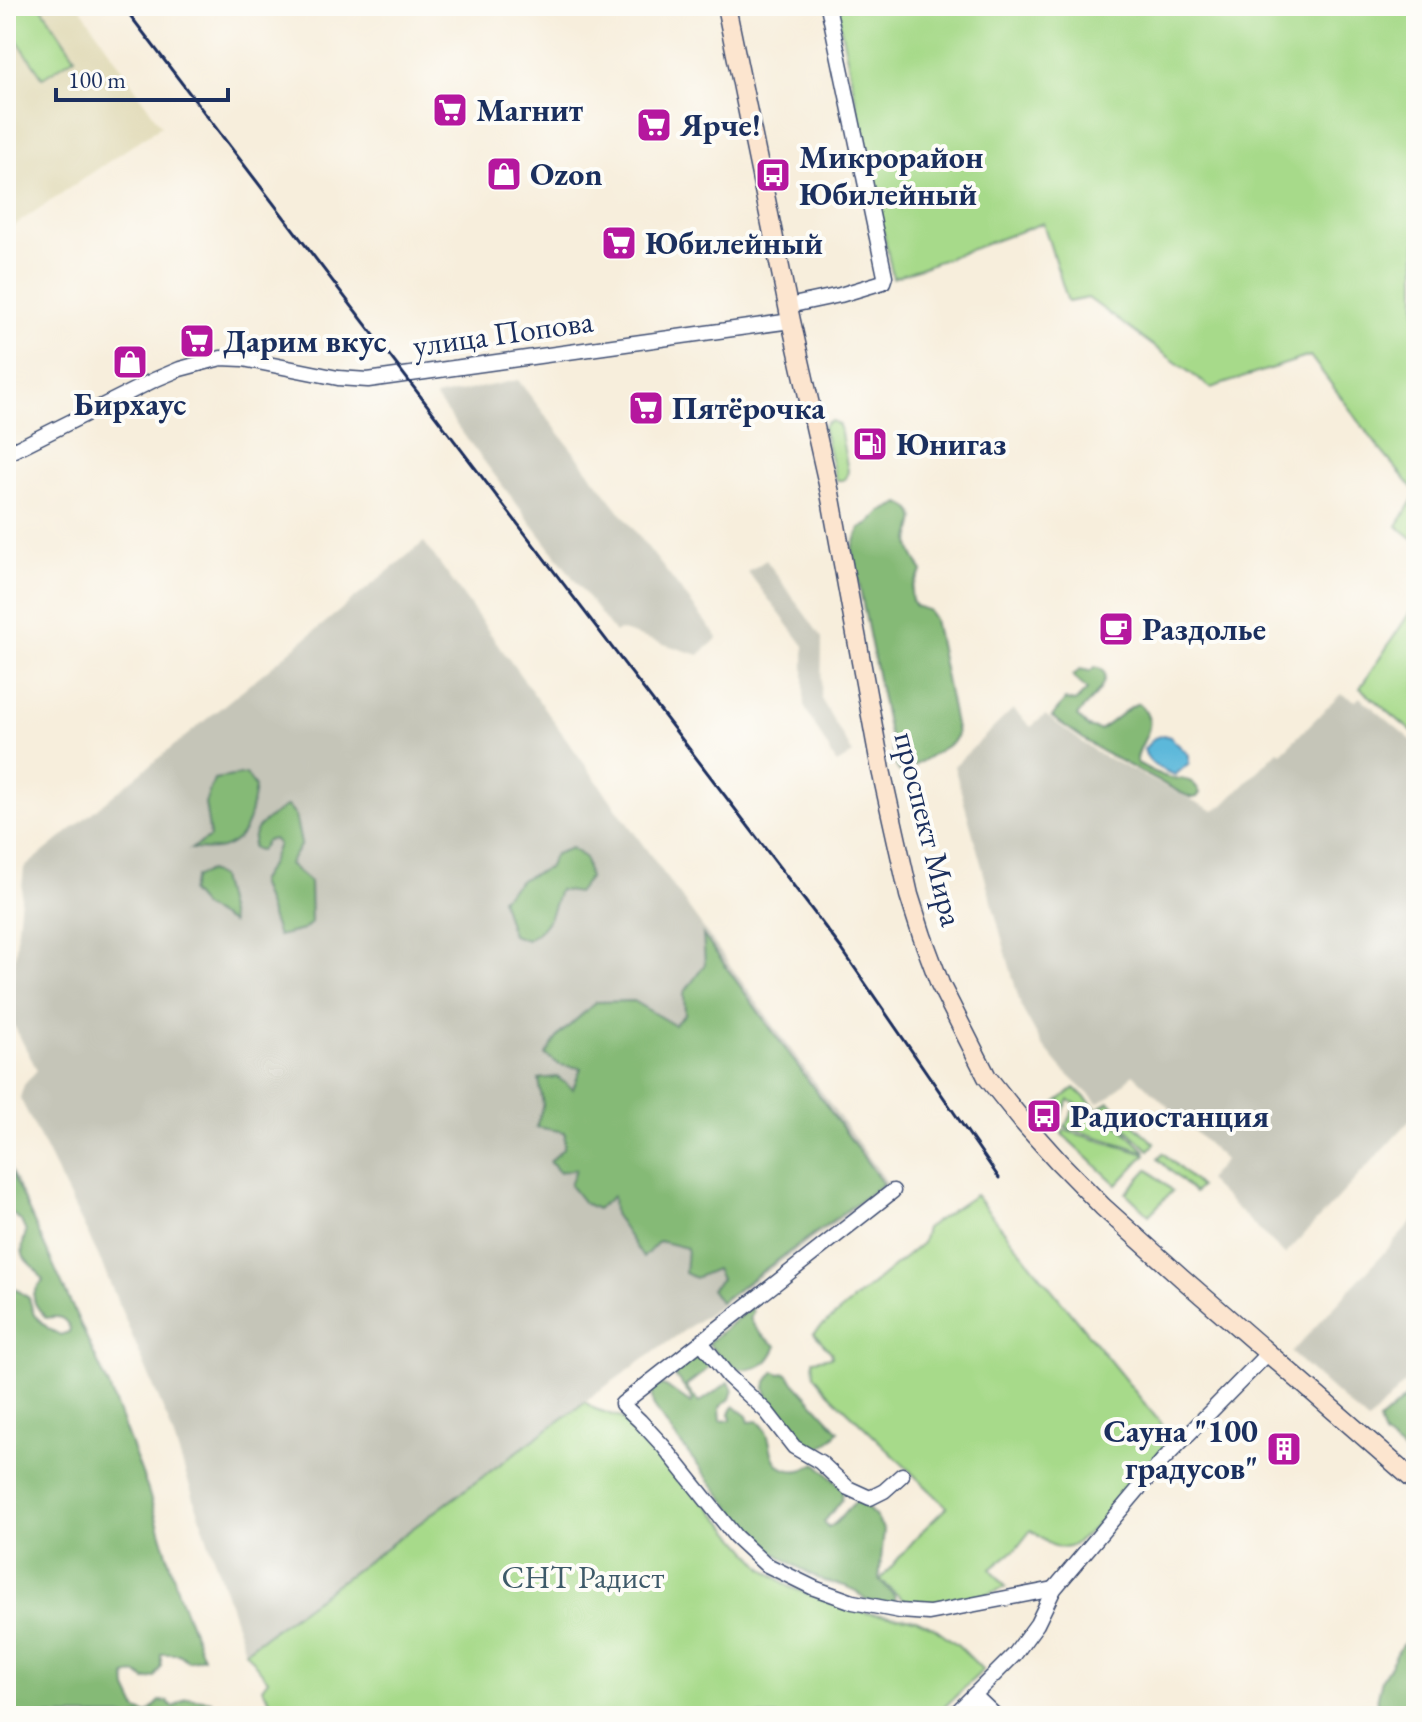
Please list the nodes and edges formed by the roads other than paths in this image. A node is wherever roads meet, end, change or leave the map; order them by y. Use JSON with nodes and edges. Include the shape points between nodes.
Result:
{"nodes":[{"id":1,"x":726,"y":6,"type":"edge"},
{"id":2,"x":828,"y":6,"type":"edge"},
{"id":3,"x":790,"y":313,"type":"junction"},
{"id":4,"x":6,"y":454,"type":"edge"},
{"id":5,"x":893,"y":1191,"type":"dead end"},
{"id":6,"x":701,"y":1342,"type":"junction"},
{"id":7,"x":1268,"y":1353,"type":"junction"},
{"id":8,"x":902,"y":1475,"type":"dead end"},
{"id":9,"x":1416,"y":1482,"type":"edge"},
{"id":10,"x":1054,"y":1589,"type":"junction"},
{"id":11,"x":974,"y":1695,"type":"junction"},
{"id":12,"x":953,"y":1716,"type":"edge"},
{"id":13,"x":996,"y":1716,"type":"edge"}],
"edges":[{"from":1,"to":3,"type":"street","name":"проспект Мира"},
{"from":2,"to":3,"type":"street","name":"улица Попова","via":[[885,276],[883,282]]},
{"from":3,"to":4,"type":"street","name":"улица Попова","via":[[368,380],[221,358],[154,380]]},
{"from":3,"to":7,"type":"street","name":"проспект Мира","via":[[830,493],[881,770],[909,895],[940,984],[987,1077],[1032,1133],[1103,1207]]},
{"from":5,"to":6,"type":"street"},
{"from":6,"to":8,"type":"street","via":[[794,1447],[848,1488],[870,1498]]},
{"from":6,"to":10,"type":"street","via":[[622,1404],[765,1564],[853,1602],[929,1613]]},
{"from":7,"to":9,"type":"street","name":"проспект Мира"},
{"from":7,"to":10,"type":"street","via":[[1163,1460]]},
{"from":10,"to":11,"type":"street","via":[[1015,1654]]},
{"from":11,"to":12,"type":"street"},
{"from":11,"to":13,"type":"street"}]}
